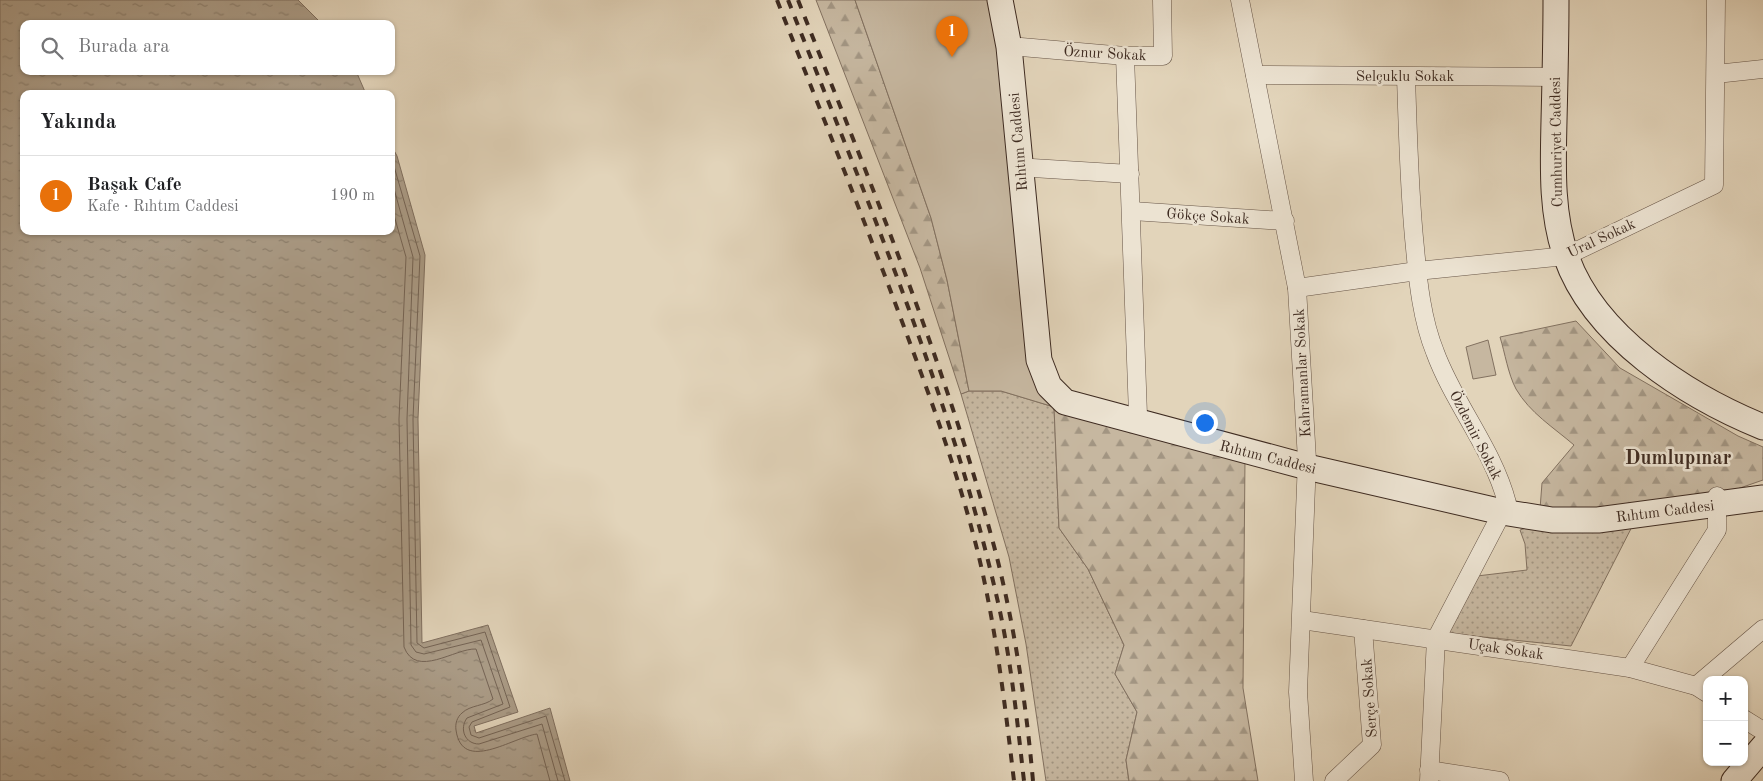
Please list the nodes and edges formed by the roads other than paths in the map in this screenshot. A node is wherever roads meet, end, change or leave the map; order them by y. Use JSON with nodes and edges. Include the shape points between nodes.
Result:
{"nodes":[{"id":1,"x":1000,"y":0,"type":"edge"},
{"id":2,"x":1013,"y":0,"type":"edge"},
{"id":3,"x":1162,"y":0,"type":"edge"},
{"id":4,"x":1240,"y":0,"type":"edge"},
{"id":5,"x":1556,"y":0,"type":"edge"},
{"id":6,"x":1716,"y":0,"type":"edge"},
{"id":7,"x":1021,"y":47,"type":"junction"},
{"id":8,"x":1126,"y":56,"type":"junction"},
{"id":9,"x":1763,"y":69,"type":"edge"},
{"id":10,"x":1716,"y":74,"type":"junction"},
{"id":11,"x":1255,"y":75,"type":"junction"},
{"id":12,"x":1406,"y":77,"type":"junction"},
{"id":13,"x":1555,"y":77,"type":"junction"},
{"id":14,"x":1032,"y":168,"type":"junction"},
{"id":15,"x":1130,"y":174,"type":"junction"},
{"id":16,"x":1132,"y":211,"type":"junction"},
{"id":17,"x":1285,"y":221,"type":"junction"},
{"id":18,"x":1566,"y":256,"type":"junction"},
{"id":19,"x":1417,"y":271,"type":"junction"},
{"id":20,"x":1297,"y":288,"type":"junction"},
{"id":21,"x":1138,"y":415,"type":"junction"},
{"id":22,"x":1763,"y":427,"type":"edge"},
{"id":23,"x":1307,"y":463,"type":"junction"},
{"id":24,"x":1763,"y":488,"type":"edge"},
{"id":25,"x":1763,"y":498,"type":"edge"},
{"id":26,"x":1718,"y":500,"type":"junction"},
{"id":27,"x":1505,"y":508,"type":"junction"},
{"id":28,"x":1302,"y":620,"type":"junction"},
{"id":29,"x":1363,"y":628,"type":"junction"},
{"id":30,"x":1763,"y":629,"type":"edge"},
{"id":31,"x":1436,"y":639,"type":"junction"},
{"id":32,"x":1630,"y":668,"type":"junction"},
{"id":33,"x":1701,"y":690,"type":"edge"},
{"id":34,"x":1747,"y":721,"type":"edge"},
{"id":35,"x":1763,"y":731,"type":"edge"},
{"id":36,"x":1763,"y":747,"type":"edge"},
{"id":37,"x":1429,"y":775,"type":"edge"},
{"id":38,"x":1304,"y":781,"type":"edge"},
{"id":39,"x":1334,"y":781,"type":"edge"},
{"id":40,"x":1500,"y":781,"type":"edge"},
{"id":41,"x":1734,"y":781,"type":"edge"}],
"edges":[{"from":1,"to":23,"type":"main road","name":"Rıhtım Caddesi","via":[[1009,47],[1039,360],[1049,386],[1065,402],[1078,407]]},
{"from":2,"to":7,"type":"main road","name":"Rıhtım Caddesi"},
{"from":3,"to":8,"type":"street","name":"Öznur Sokak","via":[[1163,56]]},
{"from":4,"to":11,"type":"street","name":"Kahramanlar Sokak"},
{"from":5,"to":13,"type":"main road","name":"Cumhuriyet Caddesi"},
{"from":6,"to":10,"type":"street","name":"Ural Sokak"},
{"from":7,"to":8,"type":"street","name":"Öznur Sokak"},
{"from":7,"to":14,"type":"main road","name":"Rıhtım Caddesi"},
{"from":8,"to":15,"type":"street"},
{"from":9,"to":10,"type":"street"},
{"from":10,"to":18,"type":"street","name":"Ural Sokak","via":[[1714,185]]},
{"from":11,"to":12,"type":"street","name":"Selçuklu Sokak"},
{"from":11,"to":17,"type":"street","name":"Kahramanlar Sokak"},
{"from":12,"to":13,"type":"street","name":"Selçuklu Sokak"},
{"from":12,"to":19,"type":"street","name":"Özdemir Sokak","via":[[1410,195]]},
{"from":13,"to":18,"type":"main road","name":"Cumhuriyet Caddesi","via":[[1554,194]]},
{"from":14,"to":15,"type":"street"},
{"from":14,"to":21,"type":"main road","name":"Rıhtım Caddesi","via":[[1047,335],[1055,372],[1070,396]]},
{"from":15,"to":16,"type":"street"},
{"from":16,"to":17,"type":"street","name":"Gökçe Sokak"},
{"from":16,"to":21,"type":"street"},
{"from":17,"to":20,"type":"street","name":"Kahramanlar Sokak"},
{"from":18,"to":19,"type":"street","name":"Ural Sokak"},
{"from":18,"to":22,"type":"main road","name":"Cumhuriyet Caddesi","via":[[1596,310],[1637,353],[1690,389]]},
{"from":19,"to":20,"type":"street","name":"Ural Sokak"},
{"from":19,"to":27,"type":"street","name":"Özdemir Sokak","via":[[1434,352],[1492,463]]},
{"from":20,"to":23,"type":"street","name":"Kahramanlar Sokak"},
{"from":21,"to":23,"type":"main road","name":"Rıhtım Caddesi"},
{"from":23,"to":27,"type":"main road","name":"Rıhtım Caddesi"},
{"from":23,"to":28,"type":"street","name":"Kahramanlar Sokak"},
{"from":24,"to":26,"type":"main road","name":"Rıhtım Caddesi"},
{"from":25,"to":26,"type":"main road","name":"Rıhtım Caddesi"},
{"from":26,"to":27,"type":"main road","name":"Rıhtım Caddesi","via":[[1593,512]]},
{"from":26,"to":32,"type":"street","via":[[1717,530]]},
{"from":27,"to":31,"type":"street"},
{"from":28,"to":29,"type":"street","name":"Uçak Sokak"},
{"from":28,"to":38,"type":"street","name":"Kahramanlar Sokak","via":[[1298,692]]},
{"from":29,"to":31,"type":"street","name":"Uçak Sokak"},
{"from":29,"to":39,"type":"street","name":"Serçe Sokak","via":[[1372,745]]},
{"from":30,"to":33,"type":"street"},
{"from":31,"to":32,"type":"street","name":"Uçak Sokak"},
{"from":31,"to":37,"type":"street"},
{"from":32,"to":33,"type":"street","name":"Uçak Sokak"},
{"from":34,"to":35,"type":"street"},
{"from":36,"to":41,"type":"main road"},
{"from":37,"to":40,"type":"street"}]}
